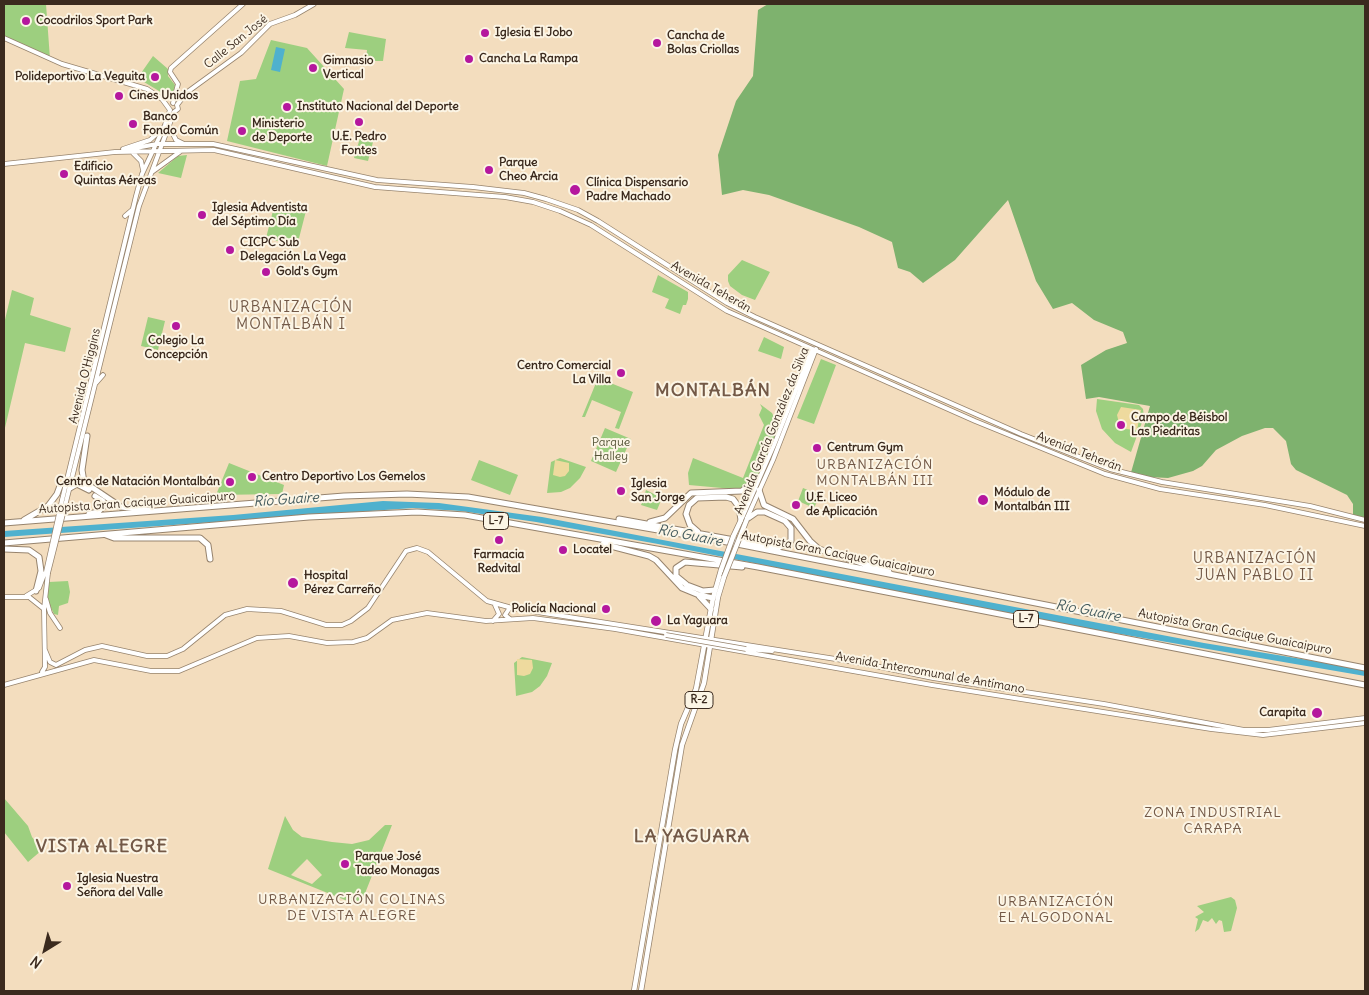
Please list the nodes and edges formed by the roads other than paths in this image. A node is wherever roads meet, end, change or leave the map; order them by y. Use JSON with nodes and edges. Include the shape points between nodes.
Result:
{"nodes":[{"id":1,"x":242,"y":4,"type":"edge"},
{"id":2,"x":314,"y":4,"type":"edge"},
{"id":3,"x":4,"y":38,"type":"edge"},
{"id":4,"x":178,"y":84,"type":"junction"},
{"id":5,"x":188,"y":91,"type":"junction"},
{"id":6,"x":162,"y":99,"type":"junction"},
{"id":7,"x":173,"y":105,"type":"junction"},
{"id":8,"x":168,"y":126,"type":"junction"},
{"id":9,"x":157,"y":144,"type":"junction"},
{"id":10,"x":163,"y":144,"type":"junction"},
{"id":11,"x":188,"y":145,"type":"junction"},
{"id":12,"x":160,"y":151,"type":"junction"},
{"id":13,"x":181,"y":151,"type":"junction"},
{"id":14,"x":118,"y":152,"type":"junction"},
{"id":15,"x":152,"y":152,"type":"junction"},
{"id":16,"x":131,"y":153,"type":"junction"},
{"id":17,"x":4,"y":164,"type":"edge"},
{"id":18,"x":142,"y":174,"type":"junction"},
{"id":19,"x":150,"y":174,"type":"junction"},
{"id":20,"x":132,"y":210,"type":"junction"},
{"id":21,"x":125,"y":216,"type":"dead end"},
{"id":22,"x":816,"y":344,"type":"junction"},
{"id":23,"x":814,"y":350,"type":"junction"},
{"id":24,"x":103,"y":375,"type":"dead end"},
{"id":25,"x":94,"y":384,"type":"junction"},
{"id":26,"x":87,"y":436,"type":"dead end"},
{"id":27,"x":758,"y":478,"type":"junction"},
{"id":28,"x":60,"y":486,"type":"dead end"},
{"id":29,"x":70,"y":488,"type":"junction"},
{"id":30,"x":759,"y":490,"type":"junction"},
{"id":31,"x":64,"y":501,"type":"junction"},
{"id":32,"x":158,"y":512,"type":"junction"},
{"id":33,"x":574,"y":514,"type":"junction"},
{"id":34,"x":76,"y":517,"type":"junction"},
{"id":35,"x":744,"y":519,"type":"junction"},
{"id":36,"x":1365,"y":520,"type":"edge"},
{"id":37,"x":21,"y":522,"type":"junction"},
{"id":38,"x":4,"y":523,"type":"edge"},
{"id":39,"x":642,"y":523,"type":"junction"},
{"id":40,"x":1365,"y":526,"type":"edge"},
{"id":41,"x":699,"y":532,"type":"junction"},
{"id":42,"x":103,"y":534,"type":"junction"},
{"id":43,"x":579,"y":536,"type":"junction"},
{"id":44,"x":727,"y":542,"type":"junction"},
{"id":45,"x":4,"y":543,"type":"edge"},
{"id":46,"x":4,"y":549,"type":"edge"},
{"id":47,"x":210,"y":559,"type":"dead end"},
{"id":48,"x":758,"y":567,"type":"junction"},
{"id":49,"x":47,"y":572,"type":"junction"},
{"id":50,"x":722,"y":576,"type":"junction"},
{"id":51,"x":906,"y":578,"type":"junction"},
{"id":52,"x":715,"y":590,"type":"junction"},
{"id":53,"x":36,"y":591,"type":"junction"},
{"id":54,"x":45,"y":592,"type":"junction"},
{"id":55,"x":698,"y":595,"type":"junction"},
{"id":56,"x":24,"y":597,"type":"junction"},
{"id":57,"x":715,"y":597,"type":"junction"},
{"id":58,"x":4,"y":598,"type":"edge"},
{"id":59,"x":494,"y":604,"type":"junction"},
{"id":60,"x":512,"y":608,"type":"junction"},
{"id":61,"x":710,"y":608,"type":"junction"},
{"id":62,"x":44,"y":609,"type":"junction"},
{"id":63,"x":512,"y":620,"type":"junction"},
{"id":64,"x":492,"y":621,"type":"junction"},
{"id":65,"x":60,"y":628,"type":"dead end"},
{"id":66,"x":637,"y":631,"type":"junction"},
{"id":67,"x":708,"y":639,"type":"junction"},
{"id":68,"x":704,"y":645,"type":"junction"},
{"id":69,"x":710,"y":646,"type":"junction"},
{"id":70,"x":746,"y":649,"type":"junction"},
{"id":71,"x":45,"y":650,"type":"junction"},
{"id":72,"x":777,"y":650,"type":"junction"},
{"id":73,"x":777,"y":656,"type":"junction"},
{"id":74,"x":1365,"y":668,"type":"edge"},
{"id":75,"x":40,"y":674,"type":"junction"},
{"id":76,"x":4,"y":685,"type":"edge"},
{"id":77,"x":1365,"y":685,"type":"edge"},
{"id":78,"x":1365,"y":718,"type":"edge"},
{"id":79,"x":1365,"y":723,"type":"edge"},
{"id":80,"x":634,"y":991,"type":"edge"},
{"id":81,"x":641,"y":991,"type":"edge"}],
"edges":[{"from":1,"to":4,"type":"main road","name":"Avenida O'Higgins","via":[[172,68],[170,72]]},
{"from":2,"to":5,"type":"main road","name":"Calle San José","via":[[270,24],[238,55]]},
{"from":3,"to":6,"type":"main road","via":[[62,64],[147,89]]},
{"from":4,"to":5,"type":"main road"},
{"from":4,"to":7,"type":"main road","name":"Avenida O'Higgins"},
{"from":5,"to":7,"type":"main road","name":"Calle San José"},
{"from":6,"to":7,"type":"main road"},
{"from":6,"to":7,"type":"main road"},
{"from":7,"to":8,"type":"main road","name":"Avenida O'Higgins"},
{"from":8,"to":9,"type":"main road","name":"Avenida O'Higgins"},
{"from":8,"to":10,"type":"main road","name":"Avenida O'Higgins"},
{"from":8,"to":11,"type":"main road","via":[[176,140]]},
{"from":8,"to":14,"type":"main road","via":[[150,140]]},
{"from":9,"to":10,"type":"main road","name":"Avenida Teherán"},
{"from":9,"to":14,"type":"main road","name":"Avenida Teherán"},
{"from":9,"to":15,"type":"main road","name":"Avenida O'Higgins"},
{"from":10,"to":11,"type":"main road","name":"Avenida Teherán"},
{"from":10,"to":12,"type":"main road","name":"Avenida O'Higgins"},
{"from":11,"to":22,"type":"main road","name":"Avenida Teherán","via":[[213,144],[377,180],[473,187],[546,199],[598,221],[730,305]]},
{"from":12,"to":13,"type":"main road","name":"Avenida Teherán"},
{"from":12,"to":15,"type":"main road","name":"Avenida Teherán"},
{"from":12,"to":19,"type":"main road","name":"Avenida O'Higgins"},
{"from":13,"to":19,"type":"main road"},
{"from":13,"to":23,"type":"main road","name":"Avenida Teherán","via":[[221,152],[385,188],[505,198],[548,206],[607,234],[727,311]]},
{"from":14,"to":16,"type":"main road","name":"Avenida Teherán"},
{"from":14,"to":17,"type":"main road"},
{"from":15,"to":16,"type":"main road","name":"Avenida Teherán"},
{"from":15,"to":18,"type":"main road","name":"Avenida O'Higgins"},
{"from":16,"to":18,"type":"main road","via":[[141,161]]},
{"from":18,"to":20,"type":"main road","name":"Avenida O'Higgins"},
{"from":19,"to":25,"type":"main road","name":"Avenida O'Higgins","via":[[137,211]]},
{"from":20,"to":21,"type":"main road"},
{"from":20,"to":31,"type":"main road","name":"Avenida O'Higgins"},
{"from":22,"to":23,"type":"main road","name":"Avenida García González da Silva","number":"R-2"},
{"from":22,"to":36,"type":"main road","name":"Avenida Teherán","via":[[1021,434],[1110,469],[1162,482],[1310,506]]},
{"from":23,"to":27,"type":"main road","name":"Avenida García González da Silva","number":"R-2"},
{"from":23,"to":30,"type":"main road","name":"Avenida García González da Silva","number":"R-2"},
{"from":23,"to":40,"type":"main road","name":"Avenida Teherán","via":[[1109,475],[1160,489],[1291,510]]},
{"from":24,"to":25,"type":"main road"},
{"from":25,"to":29,"type":"main road","name":"Avenida O'Higgins"},
{"from":26,"to":32,"type":"highway","via":[[82,470],[84,482],[121,507]]},
{"from":27,"to":35,"type":"main road","name":"Avenida García González da Silva","number":"R-2"},
{"from":27,"to":39,"type":"highway","via":[[742,492],[692,493],[665,518]]},
{"from":28,"to":37,"type":"highway","via":[[48,506]]},
{"from":29,"to":31,"type":"main road","name":"Avenida O'Higgins"},
{"from":29,"to":34,"type":"highway","via":[[81,485],[104,503],[98,512]]},
{"from":30,"to":35,"type":"main road","name":"Avenida García González da Silva","number":"R-2"},
{"from":30,"to":51,"type":"highway","via":[[764,505],[793,519],[819,549]]},
{"from":31,"to":49,"type":"main road","name":"Avenida O'Higgins","bridge":true},
{"from":32,"to":33,"type":"highway","name":"Autopista Gran Cacique Guaicaipuro","number":"L-7","via":[[344,496],[407,494],[468,497]]},
{"from":32,"to":34,"type":"highway","name":"Autopista Gran Cacique Guaicaipuro","number":"L-7"},
{"from":33,"to":39,"type":"highway"},
{"from":33,"to":44,"type":"highway","name":"Autopista Gran Cacique Guaicaipuro","number":"L-7"},
{"from":34,"to":37,"type":"highway","name":"Autopista Gran Cacique Guaicaipuro","number":"L-7"},
{"from":35,"to":41,"type":"highway","via":[[733,499],[697,498],[686,514],[690,525]]},
{"from":35,"to":41,"type":"highway","via":[[757,512],[765,512],[785,520],[792,528],[791,541],[778,548]]},
{"from":35,"to":50,"type":"main road","name":"Avenida García González da Silva","number":"R-2","bridge":true},
{"from":37,"to":38,"type":"highway","name":"Autopista Gran Cacique Guaicaipuro","number":"L-7"},
{"from":39,"to":41,"type":"highway"},
{"from":41,"to":44,"type":"highway"},
{"from":42,"to":43,"type":"highway","number":"L-7","via":[[417,512],[465,515]]},
{"from":42,"to":45,"type":"highway","number":"L-7"},
{"from":42,"to":47,"type":"highway","via":[[114,538],[200,538],[208,545]]},
{"from":43,"to":48,"type":"highway","number":"L-7"},
{"from":43,"to":55,"type":"highway","via":[[650,556],[677,585]]},
{"from":44,"to":51,"type":"highway","name":"Autopista Gran Cacique Guaicaipuro","number":"L-7"},
{"from":46,"to":53,"type":"highway","via":[[29,550],[39,557],[41,570]]},
{"from":48,"to":52,"type":"highway","via":[[685,562],[676,568],[676,576],[687,585],[707,592]]},
{"from":48,"to":77,"type":"highway","number":"L-7"},
{"from":49,"to":53,"type":"main road"},
{"from":49,"to":54,"type":"main road","name":"Avenida O'Higgins"},
{"from":50,"to":52,"type":"main road","name":"Avenida García González da Silva","number":"R-2"},
{"from":50,"to":57,"type":"main road","name":"Avenida García González da Silva","number":"R-2"},
{"from":51,"to":74,"type":"highway","name":"Autopista Gran Cacique Guaicaipuro","number":"L-7"},
{"from":52,"to":57,"type":"main road","name":"Avenida García González da Silva","number":"R-2"},
{"from":53,"to":56,"type":"main road"},
{"from":54,"to":62,"type":"main road","name":"Avenida O'Higgins"},
{"from":54,"to":65,"type":"main road","via":[[50,613]]},
{"from":55,"to":57,"type":"highway"},
{"from":55,"to":61,"type":"highway"},
{"from":56,"to":58,"type":"main road"},
{"from":56,"to":62,"type":"main road","via":[[34,599]]},
{"from":57,"to":61,"type":"main road","name":"Avenida García González da Silva","number":"R-2"},
{"from":57,"to":67,"type":"main road","name":"Avenida García González da Silva","number":"R-2"},
{"from":59,"to":60,"type":"main road","name":"Avenida Intercomunal de Antímano"},
{"from":59,"to":64,"type":"main road","via":[[499,612]]},
{"from":59,"to":71,"type":"main road","name":"Avenida Intercomunal de Antímano","via":[[479,596],[428,552],[417,548],[406,552],[368,608],[342,625],[326,625],[272,610],[248,609],[225,615],[172,654],[147,656],[102,646],[56,665],[50,662]]},
{"from":60,"to":63,"type":"main road","via":[[505,615]]},
{"from":60,"to":66,"type":"main road","name":"Avenida Intercomunal de Antímano"},
{"from":61,"to":67,"type":"main road","name":"Avenida García González da Silva","number":"R-2"},
{"from":62,"to":71,"type":"main road","name":"Avenida O'Higgins"},
{"from":63,"to":64,"type":"main road","name":"Avenida Intercomunal de Antímano"},
{"from":63,"to":66,"type":"main road","name":"Avenida Intercomunal de Antímano","via":[[533,618]]},
{"from":64,"to":75,"type":"main road","name":"Avenida Intercomunal de Antímano","via":[[427,613],[392,620],[370,636],[353,642],[327,643],[289,636],[253,639],[179,671],[152,671],[94,660]]},
{"from":66,"to":67,"type":"main road","name":"Avenida Intercomunal de Antímano"},
{"from":66,"to":68,"type":"main road","name":"Avenida Intercomunal de Antímano"},
{"from":66,"to":70,"type":"main road","bridge":true},
{"from":67,"to":68,"type":"main road","name":"Avenida García González da Silva","number":"R-2"},
{"from":67,"to":69,"type":"main road","name":"Avenida García González da Silva","number":"R-2"},
{"from":67,"to":72,"type":"main road","name":"Avenida Intercomunal de Antímano"},
{"from":68,"to":69,"type":"main road","name":"Avenida Intercomunal de Antímano"},
{"from":68,"to":80,"type":"main road","name":"Avenida García González da Silva","number":"R-2","via":[[696,689],[674,750]]},
{"from":69,"to":73,"type":"main road","name":"Avenida Intercomunal de Antímano"},
{"from":69,"to":81,"type":"main road","name":"Avenida García González da Silva","number":"R-2","via":[[700,697],[682,745]]},
{"from":70,"to":72,"type":"main road"},
{"from":70,"to":73,"type":"main road"},
{"from":71,"to":75,"type":"main road","name":"Avenida O'Higgins","via":[[44,668]]},
{"from":72,"to":78,"type":"main road","name":"Avenida Intercomunal de Antímano","via":[[1244,730]]},
{"from":73,"to":79,"type":"main road","name":"Avenida Intercomunal de Antímano","via":[[932,685],[1211,730],[1263,734]]},
{"from":75,"to":76,"type":"main road","name":"Avenida Intercomunal de Antímano"}]}
